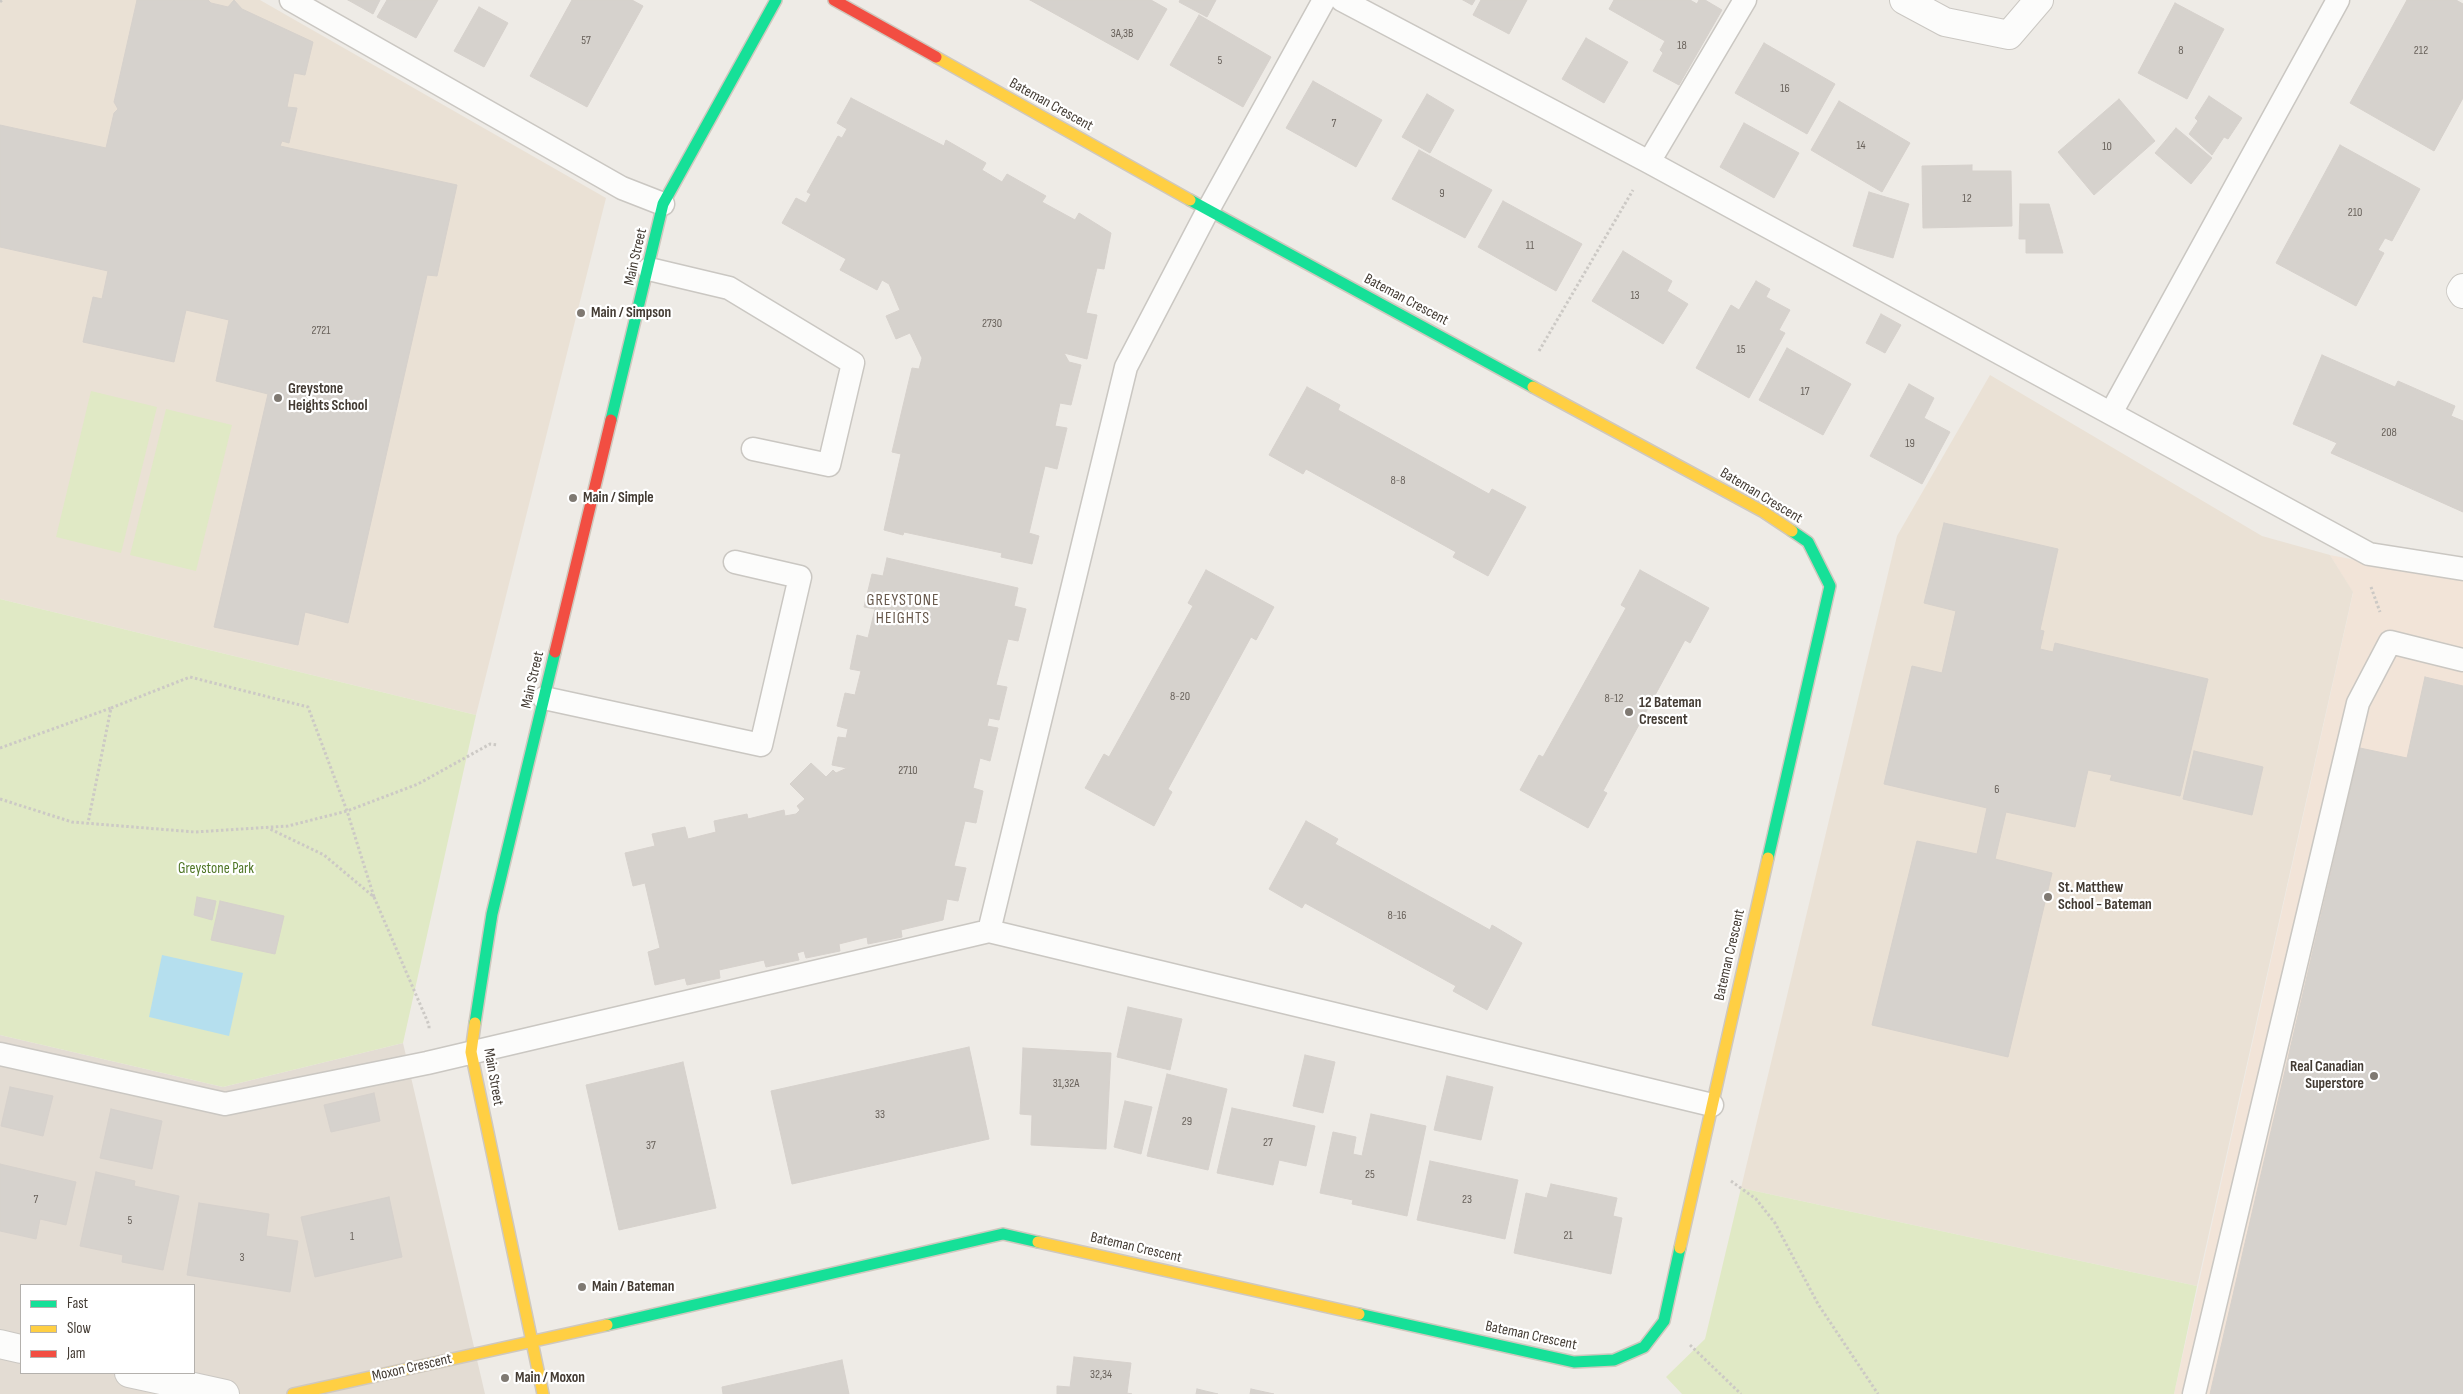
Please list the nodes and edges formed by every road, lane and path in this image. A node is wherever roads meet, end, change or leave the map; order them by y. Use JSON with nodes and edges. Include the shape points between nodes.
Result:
{"nodes":[{"id":1,"x":291,"y":0,"type":"edge"},
{"id":2,"x":776,"y":0,"type":"edge"},
{"id":3,"x":834,"y":0,"type":"edge"},
{"id":4,"x":1324,"y":0,"type":"edge"},
{"id":5,"x":1342,"y":0,"type":"edge"},
{"id":6,"x":1745,"y":0,"type":"edge"},
{"id":7,"x":1904,"y":0,"type":"edge"},
{"id":8,"x":2039,"y":0,"type":"edge"},
{"id":9,"x":2338,"y":0,"type":"edge"},
{"id":10,"x":1649,"y":162,"type":"junction"},
{"id":11,"x":663,"y":204,"type":"junction"},
{"id":12,"x":1208,"y":210,"type":"junction"},
{"id":13,"x":649,"y":269,"type":"junction"},
{"id":14,"x":2463,"y":288,"type":"edge"},
{"id":15,"x":2463,"y":294,"type":"edge"},
{"id":16,"x":1538,"y":353,"type":"dead end"},
{"id":17,"x":2111,"y":413,"type":"junction"},
{"id":18,"x":752,"y":449,"type":"dead end"},
{"id":19,"x":2369,"y":554,"type":"junction"},
{"id":20,"x":735,"y":562,"type":"dead end"},
{"id":21,"x":2463,"y":568,"type":"edge"},
{"id":22,"x":2390,"y":642,"type":"junction"},
{"id":23,"x":2463,"y":660,"type":"edge"},
{"id":24,"x":544,"y":698,"type":"junction"},
{"id":25,"x":111,"y":708,"type":"junction"},
{"id":26,"x":490,"y":744,"type":"dead end"},
{"id":27,"x":0,"y":748,"type":"edge"},
{"id":28,"x":0,"y":799,"type":"edge"},
{"id":29,"x":347,"y":811,"type":"junction"},
{"id":30,"x":88,"y":823,"type":"junction"},
{"id":31,"x":267,"y":827,"type":"junction"},
{"id":32,"x":374,"y":897,"type":"junction"},
{"id":33,"x":989,"y":931,"type":"junction"},
{"id":34,"x":471,"y":1052,"type":"junction"},
{"id":35,"x":0,"y":1054,"type":"edge"},
{"id":36,"x":427,"y":1063,"type":"junction"},
{"id":37,"x":1712,"y":1104,"type":"junction"},
{"id":38,"x":1725,"y":1178,"type":"dead end"},
{"id":39,"x":532,"y":1340,"type":"junction"},
{"id":40,"x":1685,"y":1340,"type":"dead end"},
{"id":41,"x":0,"y":1344,"type":"edge"},
{"id":42,"x":20,"y":1349,"type":"edge"},
{"id":43,"x":133,"y":1374,"type":"edge"},
{"id":44,"x":225,"y":1394,"type":"edge"},
{"id":45,"x":293,"y":1394,"type":"edge"},
{"id":46,"x":543,"y":1394,"type":"edge"},
{"id":47,"x":1741,"y":1394,"type":"edge"},
{"id":48,"x":1878,"y":1394,"type":"edge"},
{"id":49,"x":2194,"y":1394,"type":"edge"}],
"edges":[{"from":1,"to":11,"type":"lane","via":[[622,188]]},
{"from":2,"to":11,"type":"street","name":"Main Street"},
{"from":3,"to":12,"type":"street","name":"Bateman Crescent"},
{"from":4,"to":12,"type":"lane"},
{"from":5,"to":10,"type":"lane"},
{"from":6,"to":10,"type":"lane"},
{"from":7,"to":8,"type":"street","via":[[1945,22],[2009,35]]},
{"from":9,"to":17,"type":"lane"},
{"from":10,"to":16,"type":"path"},
{"from":10,"to":17,"type":"lane"},
{"from":11,"to":13,"type":"street","name":"Main Street"},
{"from":12,"to":33,"type":"lane","via":[[1126,368]]},
{"from":12,"to":37,"type":"street","name":"Bateman Crescent","via":[[1746,501],[1808,542],[1830,586]]},
{"from":13,"to":18,"type":"lane","via":[[729,288],[853,362],[829,466]]},
{"from":13,"to":24,"type":"street","name":"Main Street"},
{"from":14,"to":15,"type":"street"},
{"from":17,"to":19,"type":"lane"},
{"from":19,"to":21,"type":"lane"},
{"from":19,"to":22,"type":"path","via":[[2371,587]]},
{"from":20,"to":24,"type":"lane","via":[[800,576],[761,745]]},
{"from":22,"to":23,"type":"lane"},
{"from":22,"to":49,"type":"lane","via":[[2358,703]]},
{"from":24,"to":34,"type":"street","name":"Main Street","via":[[492,914]]},
{"from":25,"to":27,"type":"path"},
{"from":25,"to":29,"type":"path","via":[[190,677],[308,707]]},
{"from":25,"to":30,"type":"path"},
{"from":26,"to":29,"type":"path","via":[[418,784]]},
{"from":28,"to":30,"type":"path","via":[[72,822]]},
{"from":29,"to":31,"type":"path","via":[[288,826]]},
{"from":29,"to":32,"type":"path"},
{"from":30,"to":31,"type":"path","via":[[195,832]]},
{"from":31,"to":32,"type":"path","via":[[324,855]]},
{"from":32,"to":36,"type":"path","via":[[429,1025]]},
{"from":33,"to":34,"type":"lane"},
{"from":33,"to":37,"type":"lane"},
{"from":34,"to":36,"type":"lane"},
{"from":34,"to":39,"type":"street","name":"Main Street"},
{"from":35,"to":36,"type":"lane","via":[[226,1104]]},
{"from":37,"to":39,"type":"street","name":"Bateman Crescent","via":[[1664,1320],[1644,1348],[1614,1360],[1574,1362],[1003,1234]]},
{"from":38,"to":48,"type":"path","via":[[1756,1199],[1775,1223],[1818,1304]]},
{"from":39,"to":45,"type":"street","name":"Moxon Crescent"},
{"from":39,"to":46,"type":"street","name":"Main Street"},
{"from":40,"to":47,"type":"path"},
{"from":41,"to":42,"type":"street"},
{"from":43,"to":44,"type":"street"}]}
